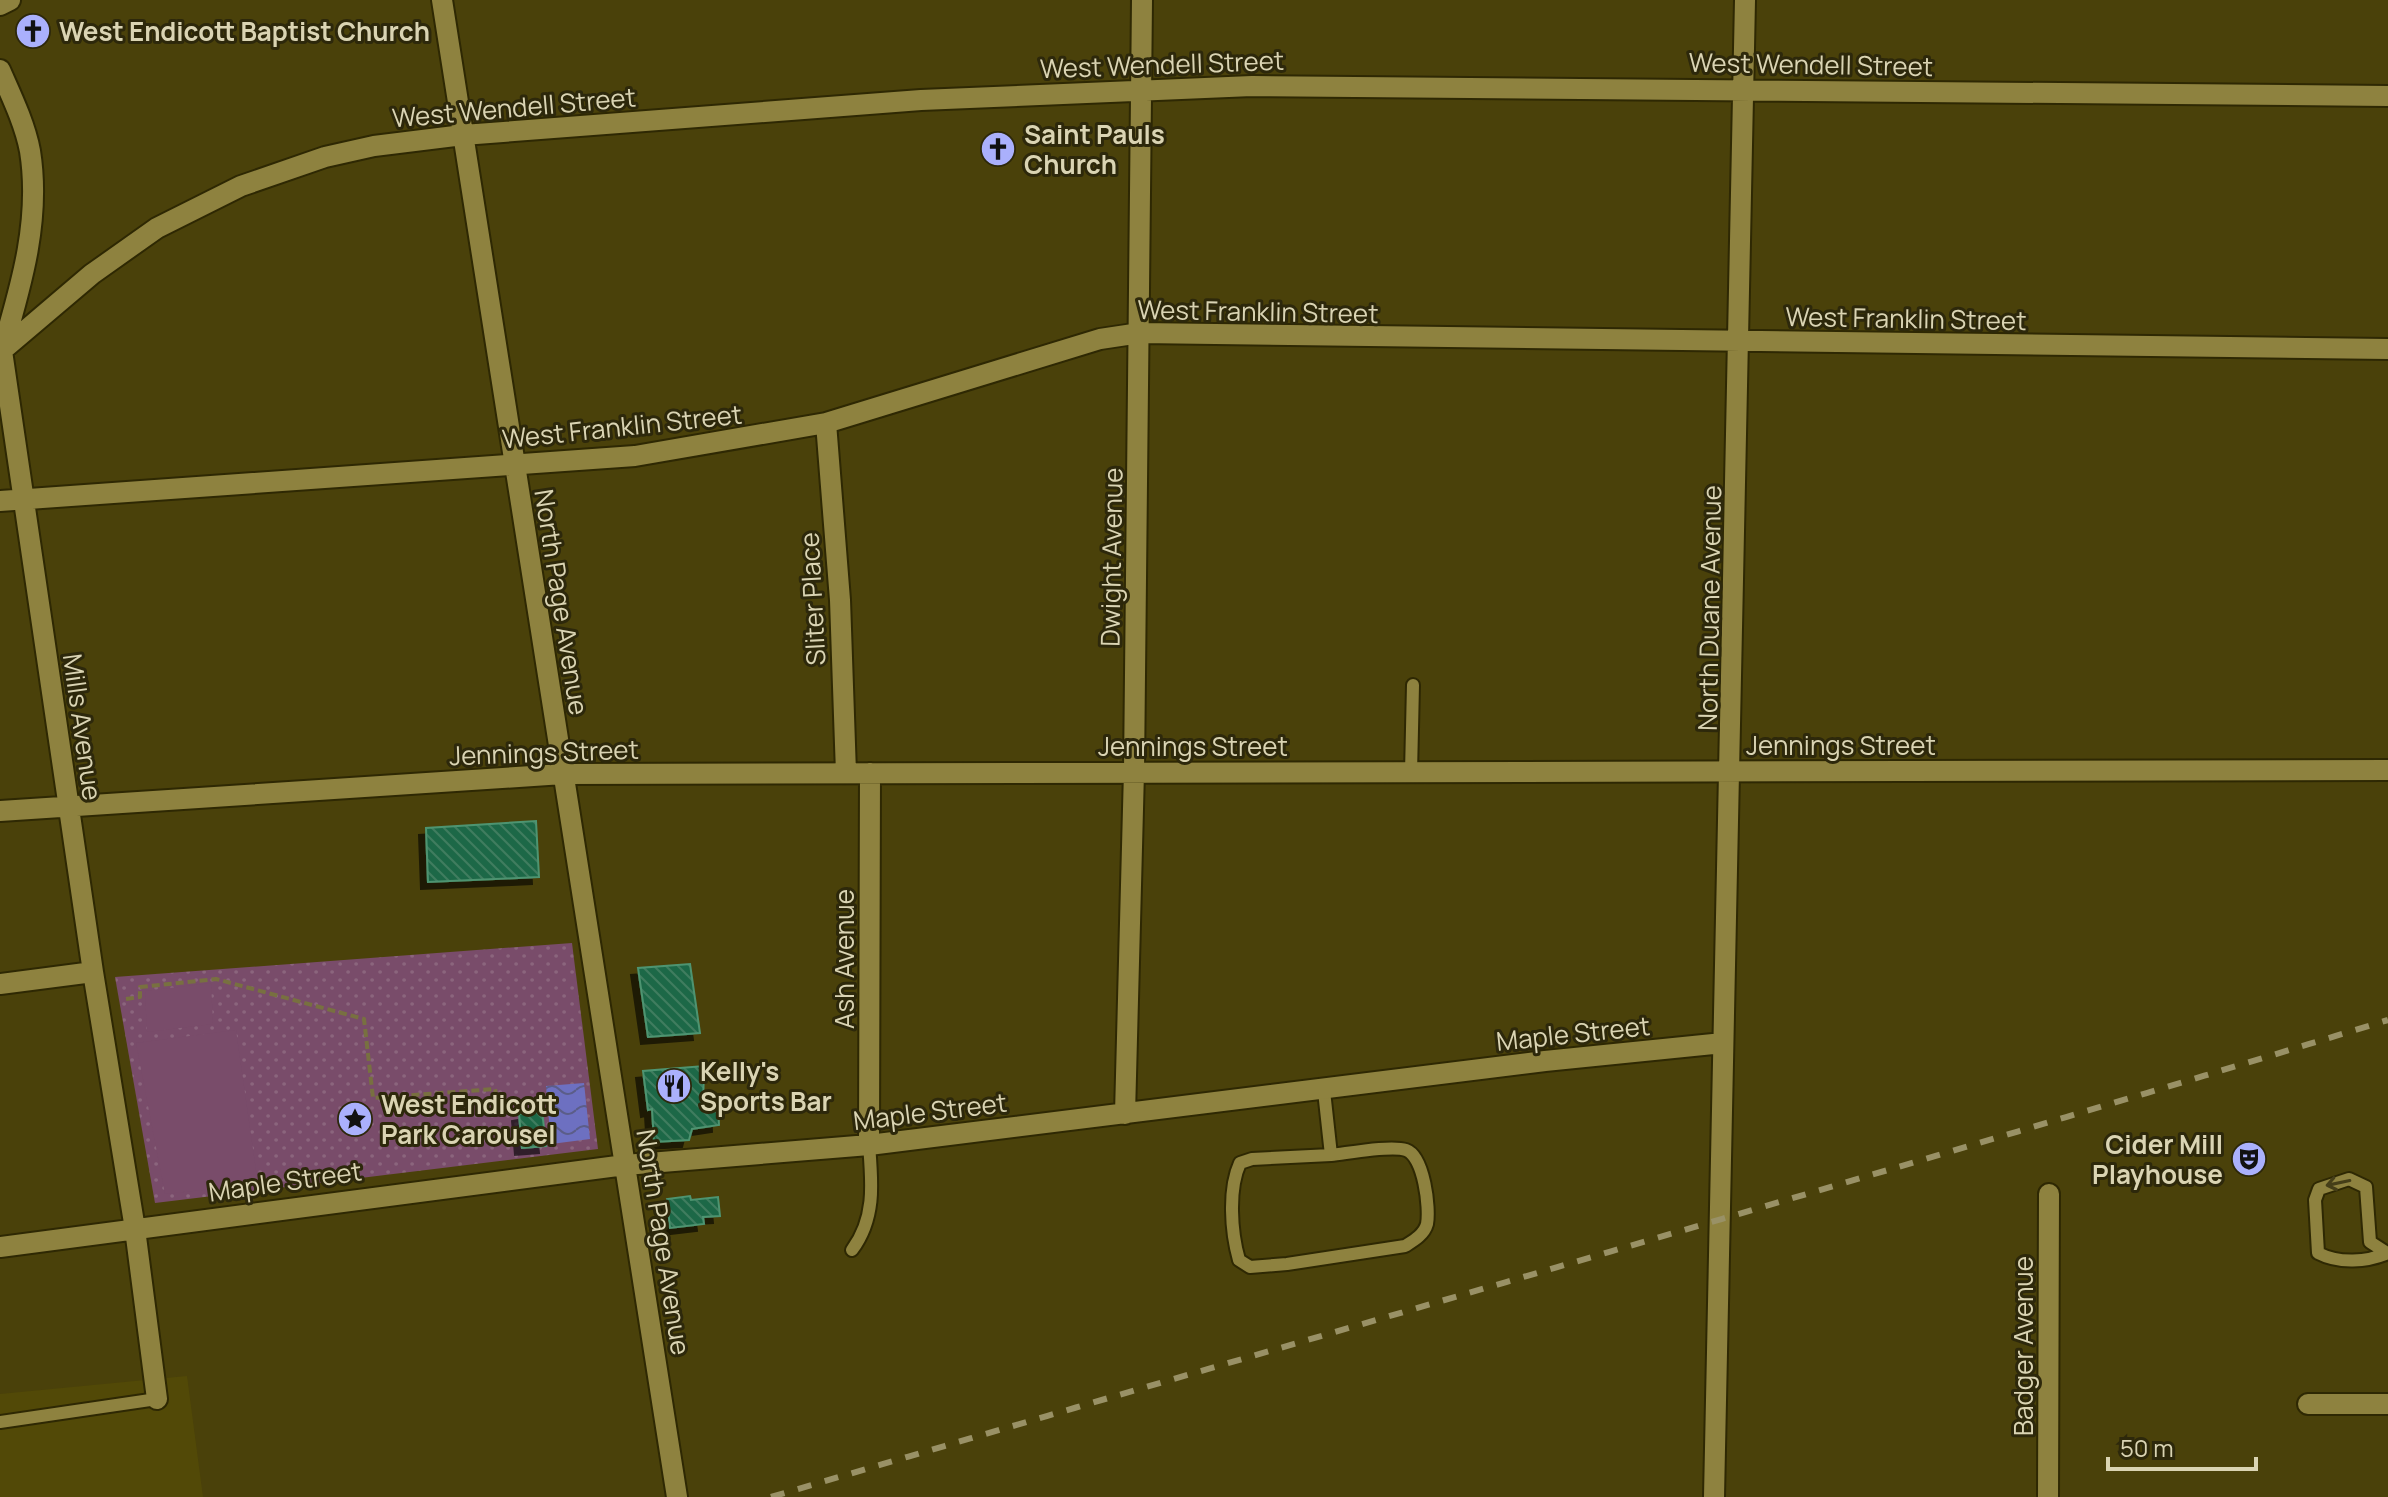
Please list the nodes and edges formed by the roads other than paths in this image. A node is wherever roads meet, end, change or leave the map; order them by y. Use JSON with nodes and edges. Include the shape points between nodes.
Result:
{"nodes":[{"id":1,"x":10,"y":0,"type":"edge"},
{"id":2,"x":442,"y":0,"type":"edge"},
{"id":3,"x":1142,"y":0,"type":"edge"},
{"id":4,"x":1745,"y":0,"type":"edge"},
{"id":5,"x":0,"y":5,"type":"edge"},
{"id":6,"x":0,"y":70,"type":"edge"},
{"id":7,"x":1140,"y":88,"type":"junction"},
{"id":8,"x":1744,"y":89,"type":"junction"},
{"id":9,"x":2388,"y":96,"type":"edge"},
{"id":10,"x":463,"y":135,"type":"junction"},
{"id":11,"x":1140,"y":333,"type":"junction"},
{"id":12,"x":1740,"y":342,"type":"junction"},
{"id":13,"x":2388,"y":349,"type":"edge"},
{"id":14,"x":1,"y":352,"type":"edge"},
{"id":15,"x":826,"y":423,"type":"junction"},
{"id":16,"x":514,"y":465,"type":"junction"},
{"id":17,"x":24,"y":499,"type":"junction"},
{"id":18,"x":0,"y":501,"type":"edge"},
{"id":19,"x":1413,"y":685,"type":"dead end"},
{"id":20,"x":2388,"y":770,"type":"edge"},
{"id":21,"x":1134,"y":771,"type":"junction"},
{"id":22,"x":1731,"y":772,"type":"junction"},
{"id":23,"x":846,"y":773,"type":"junction"},
{"id":24,"x":870,"y":773,"type":"junction"},
{"id":25,"x":1411,"y":773,"type":"junction"},
{"id":26,"x":563,"y":774,"type":"junction"},
{"id":27,"x":69,"y":809,"type":"junction"},
{"id":28,"x":0,"y":811,"type":"edge"},
{"id":29,"x":93,"y":972,"type":"junction"},
{"id":30,"x":0,"y":984,"type":"edge"},
{"id":31,"x":1723,"y":1043,"type":"junction"},
{"id":32,"x":1324,"y":1091,"type":"junction"},
{"id":33,"x":1125,"y":1114,"type":"junction"},
{"id":34,"x":869,"y":1145,"type":"junction"},
{"id":35,"x":1331,"y":1155,"type":"junction"},
{"id":36,"x":625,"y":1165,"type":"junction"},
{"id":37,"x":2049,"y":1194,"type":"dead end"},
{"id":38,"x":135,"y":1229,"type":"junction"},
{"id":39,"x":0,"y":1247,"type":"edge"},
{"id":40,"x":852,"y":1250,"type":"dead end"},
{"id":41,"x":2387,"y":1253,"type":"edge"},
{"id":42,"x":157,"y":1399,"type":"joint"},
{"id":43,"x":2308,"y":1404,"type":"dead end"},
{"id":44,"x":2388,"y":1404,"type":"edge"},
{"id":45,"x":0,"y":1422,"type":"edge"},
{"id":46,"x":677,"y":1497,"type":"edge"},
{"id":47,"x":1714,"y":1497,"type":"edge"},
{"id":48,"x":2048,"y":1497,"type":"edge"}],
"edges":[{"from":1,"to":5,"type":"street"},
{"from":2,"to":10,"type":"street","name":"North Page Avenue"},
{"from":3,"to":7,"type":"street","name":"Dwight Avenue"},
{"from":4,"to":8,"type":"street","name":"North Duane Avenue"},
{"from":6,"to":14,"type":"street","name":"Mills Avenue","via":[[30,150],[33,205],[26,267]]},
{"from":7,"to":8,"type":"street","name":"West Wendell Street"},
{"from":7,"to":10,"type":"street","name":"West Wendell Street"},
{"from":7,"to":11,"type":"street","name":"Dwight Avenue"},
{"from":8,"to":9,"type":"street","name":"West Wendell Street"},
{"from":8,"to":12,"type":"street","name":"North Duane Avenue"},
{"from":10,"to":14,"type":"street","name":"West Wendell Street","via":[[325,157],[241,186],[157,228],[92,274]]},
{"from":10,"to":16,"type":"street","name":"North Page Avenue"},
{"from":11,"to":12,"type":"street","name":"West Franklin Street"},
{"from":11,"to":15,"type":"street","name":"West Franklin Street","via":[[1100,339]]},
{"from":11,"to":21,"type":"street","name":"Dwight Avenue"},
{"from":12,"to":13,"type":"street","name":"West Franklin Street"},
{"from":12,"to":22,"type":"street","name":"North Duane Avenue"},
{"from":14,"to":17,"type":"street","name":"Mills Avenue"},
{"from":15,"to":16,"type":"street","name":"West Franklin Street","via":[[635,456]]},
{"from":15,"to":23,"type":"street","name":"Sliter Place"},
{"from":16,"to":17,"type":"street","name":"West Franklin Street"},
{"from":16,"to":26,"type":"street","name":"North Page Avenue"},
{"from":17,"to":18,"type":"street","name":"West Franklin Street"},
{"from":17,"to":27,"type":"street","name":"Mills Avenue"},
{"from":19,"to":25,"type":"lane"},
{"from":20,"to":22,"type":"street","name":"Jennings Street"},
{"from":21,"to":24,"type":"street","name":"Jennings Street"},
{"from":21,"to":25,"type":"street","name":"Jennings Street"},
{"from":21,"to":33,"type":"street","name":"Dwight Avenue"},
{"from":22,"to":25,"type":"street","name":"Jennings Street"},
{"from":22,"to":31,"type":"street","name":"North Duane Avenue"},
{"from":23,"to":24,"type":"street","name":"Jennings Street"},
{"from":23,"to":26,"type":"street","name":"Jennings Street"},
{"from":24,"to":34,"type":"street","name":"Ash Avenue"},
{"from":26,"to":27,"type":"street","name":"Jennings Street"},
{"from":26,"to":36,"type":"street","name":"North Page Avenue"},
{"from":27,"to":28,"type":"street","name":"Jennings Street"},
{"from":27,"to":29,"type":"street","name":"Mills Avenue"},
{"from":29,"to":30,"type":"street"},
{"from":29,"to":38,"type":"street","name":"Mills Avenue"},
{"from":31,"to":32,"type":"street","name":"Maple Street"},
{"from":31,"to":47,"type":"street","name":"North Duane Avenue"},
{"from":32,"to":33,"type":"street","name":"Maple Street"},
{"from":32,"to":35,"type":"lane"},
{"from":33,"to":34,"type":"street","name":"Maple Street"},
{"from":34,"to":36,"type":"street","name":"Maple Street"},
{"from":34,"to":40,"type":"lane","via":[[873,1194],[867,1222]]},
{"from":35,"to":35,"type":"lane","via":[[1405,1149],[1416,1156],[1423,1170],[1427,1225],[1419,1237],[1405,1246],[1287,1264],[1250,1267],[1239,1260],[1234,1242],[1235,1175],[1240,1163]]},
{"from":36,"to":38,"type":"street","name":"Maple Street"},
{"from":36,"to":46,"type":"street","name":"North Page Avenue"},
{"from":37,"to":48,"type":"street","name":"Badger Avenue"},
{"from":38,"to":39,"type":"street","name":"Maple Street"},
{"from":38,"to":42,"type":"street","name":"Mills Avenue"},
{"from":41,"to":41,"type":"lane","one_way":true,"via":[[2370,1242],[2366,1187],[2349,1179],[2319,1189],[2318,1253],[2330,1260],[2376,1259]]},
{"from":42,"to":45,"type":"lane"},
{"from":43,"to":44,"type":"street"}]}
